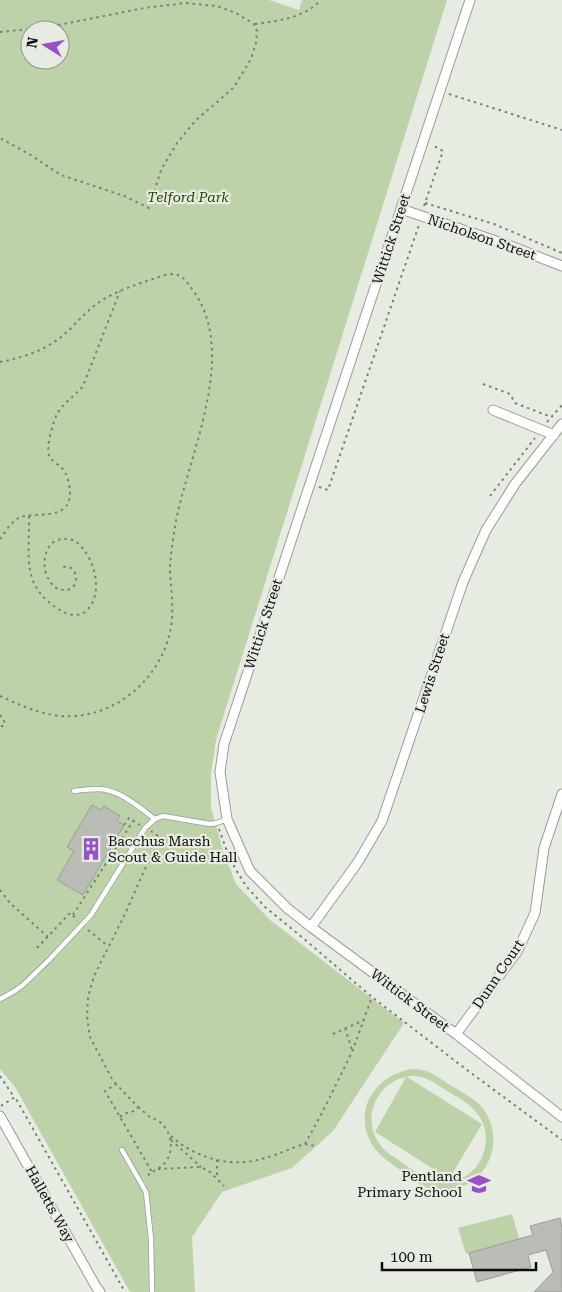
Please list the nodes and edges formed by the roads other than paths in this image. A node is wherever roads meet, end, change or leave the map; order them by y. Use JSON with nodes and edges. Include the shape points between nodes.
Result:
{"nodes":[{"id":1,"x":470,"y":0,"type":"edge"},
{"id":2,"x":401,"y":209,"type":"junction"},
{"id":3,"x":562,"y":266,"type":"edge"},
{"id":4,"x":493,"y":410,"type":"dead end"},
{"id":5,"x":562,"y":424,"type":"edge"},
{"id":6,"x":554,"y":435,"type":"junction"},
{"id":7,"x":74,"y":791,"type":"dead end"},
{"id":8,"x":562,"y":794,"type":"edge"},
{"id":9,"x":155,"y":819,"type":"junction"},
{"id":10,"x":227,"y":819,"type":"junction"},
{"id":11,"x":310,"y":927,"type":"junction"},
{"id":12,"x":0,"y":999,"type":"edge"},
{"id":13,"x":456,"y":1034,"type":"junction"},
{"id":14,"x":0,"y":1116,"type":"edge"},
{"id":15,"x":562,"y":1117,"type":"edge"},
{"id":16,"x":122,"y":1150,"type":"dead end"},
{"id":17,"x":100,"y":1292,"type":"edge"},
{"id":18,"x":152,"y":1292,"type":"edge"}],
"edges":[{"from":1,"to":2,"type":"street","name":"Wittick Street"},
{"from":2,"to":3,"type":"street","name":"Nicholson Street"},
{"from":2,"to":10,"type":"street","name":"Wittick Street","via":[[224,744],[220,772]]},
{"from":4,"to":6,"type":"street"},
{"from":5,"to":6,"type":"street","name":"Lewis Street"},
{"from":6,"to":11,"type":"street","name":"Lewis Street","via":[[515,484],[486,530],[463,582],[382,821],[358,862]]},
{"from":7,"to":9,"type":"lane","via":[[112,791]]},
{"from":8,"to":13,"type":"street","name":"Dunn Court","via":[[544,848],[535,913],[517,952]]},
{"from":9,"to":10,"type":"lane","via":[[163,816],[210,824]]},
{"from":9,"to":12,"type":"lane","via":[[91,915],[23,985]]},
{"from":10,"to":11,"type":"street","name":"Wittick Street","via":[[250,871]]},
{"from":11,"to":13,"type":"street","name":"Wittick Street"},
{"from":13,"to":15,"type":"street","name":"Wittick Street"},
{"from":14,"to":17,"type":"street","name":"Halletts Way"},
{"from":16,"to":18,"type":"lane","via":[[146,1192]]}]}
